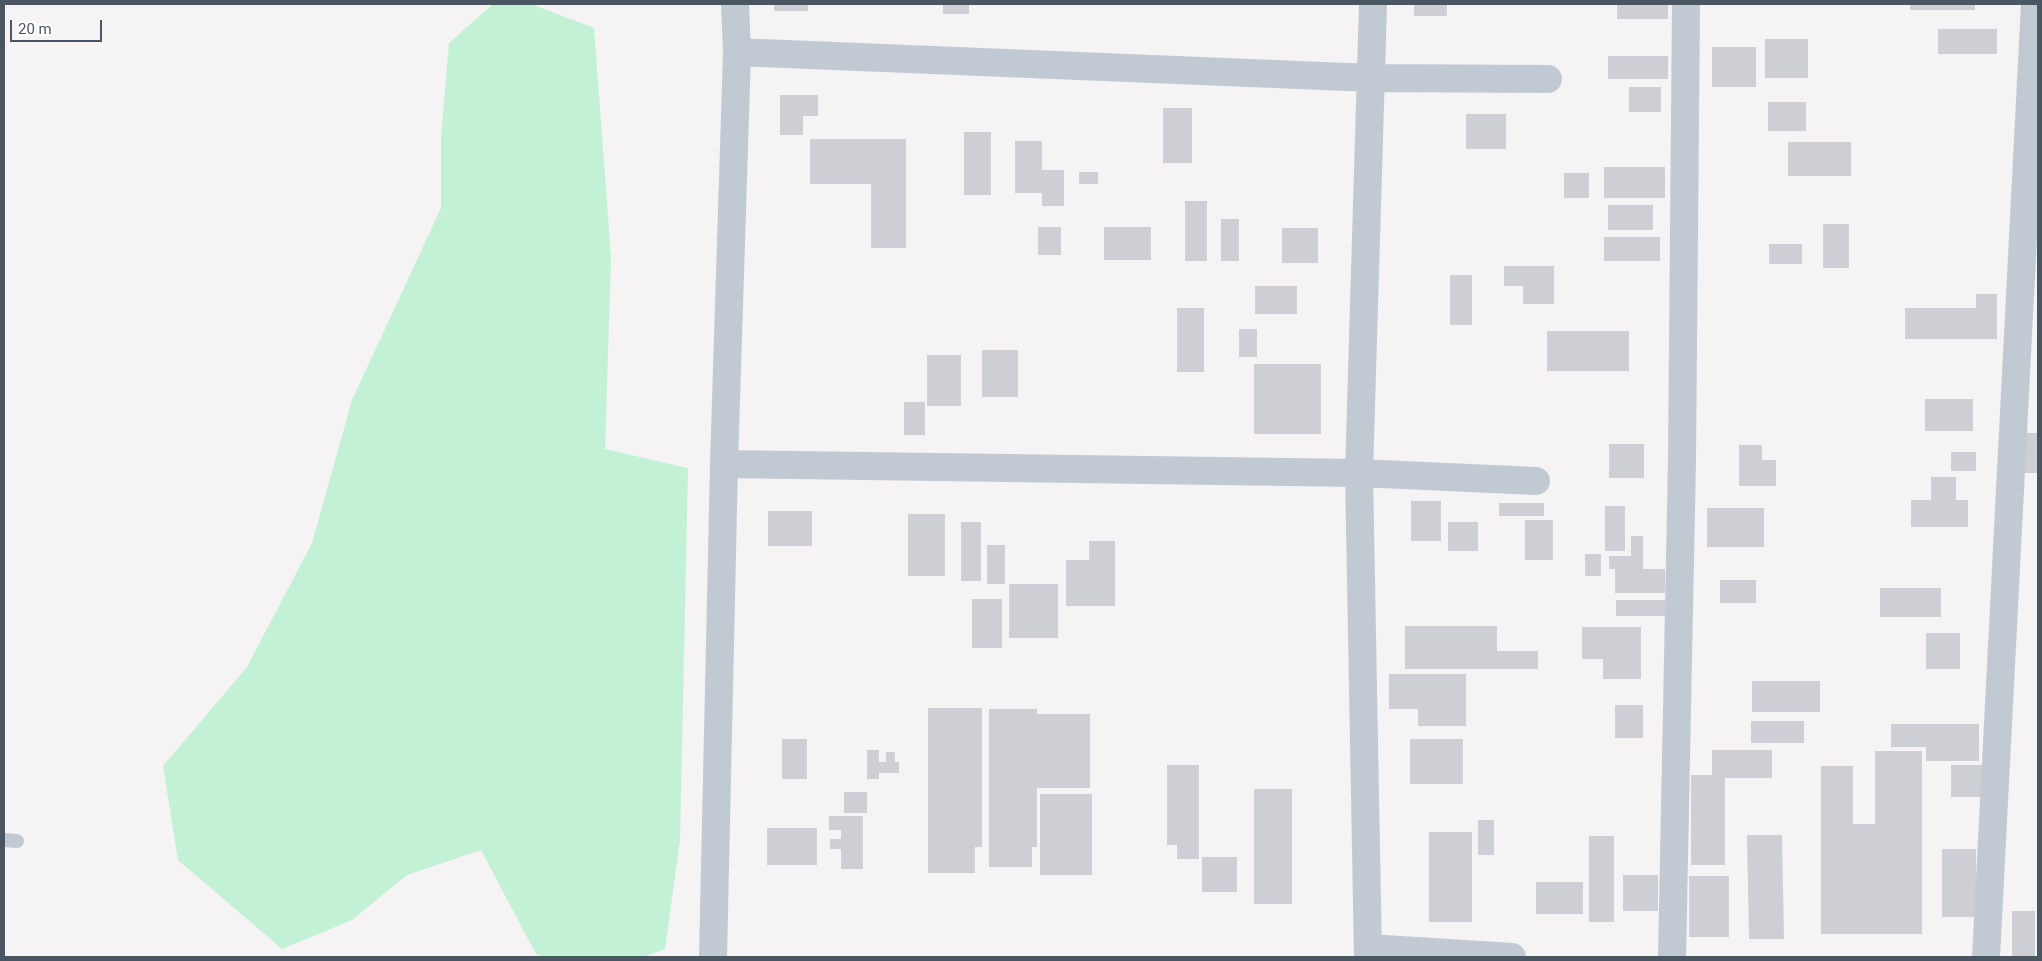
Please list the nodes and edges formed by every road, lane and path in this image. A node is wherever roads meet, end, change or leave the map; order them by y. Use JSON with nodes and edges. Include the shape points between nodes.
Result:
{"nodes":[{"id":1,"x":1373,"y":4,"type":"edge"},
{"id":2,"x":1686,"y":4,"type":"edge"},
{"id":3,"x":2035,"y":4,"type":"edge"},
{"id":4,"x":732,"y":5,"type":"edge"},
{"id":5,"x":737,"y":52,"type":"junction"},
{"id":6,"x":1372,"y":78,"type":"junction"},
{"id":7,"x":1548,"y":79,"type":"dead end"},
{"id":8,"x":724,"y":464,"type":"junction"},
{"id":9,"x":1358,"y":473,"type":"junction"},
{"id":10,"x":1536,"y":481,"type":"dead end"},
{"id":11,"x":1368,"y":952,"type":"edge"},
{"id":12,"x":713,"y":957,"type":"edge"},
{"id":13,"x":1512,"y":957,"type":"edge"},
{"id":14,"x":1672,"y":957,"type":"edge"},
{"id":15,"x":1986,"y":957,"type":"edge"}],
"edges":[{"from":1,"to":6,"type":"street"},
{"from":2,"to":14,"type":"street","via":[[1682,470]]},
{"from":3,"to":15,"type":"street"},
{"from":4,"to":5,"type":"street"},
{"from":5,"to":6,"type":"street"},
{"from":5,"to":8,"type":"street"},
{"from":6,"to":7,"type":"street"},
{"from":6,"to":9,"type":"street"},
{"from":8,"to":9,"type":"street"},
{"from":8,"to":12,"type":"street"},
{"from":9,"to":10,"type":"street"},
{"from":9,"to":11,"type":"street"},
{"from":11,"to":13,"type":"street"}]}
